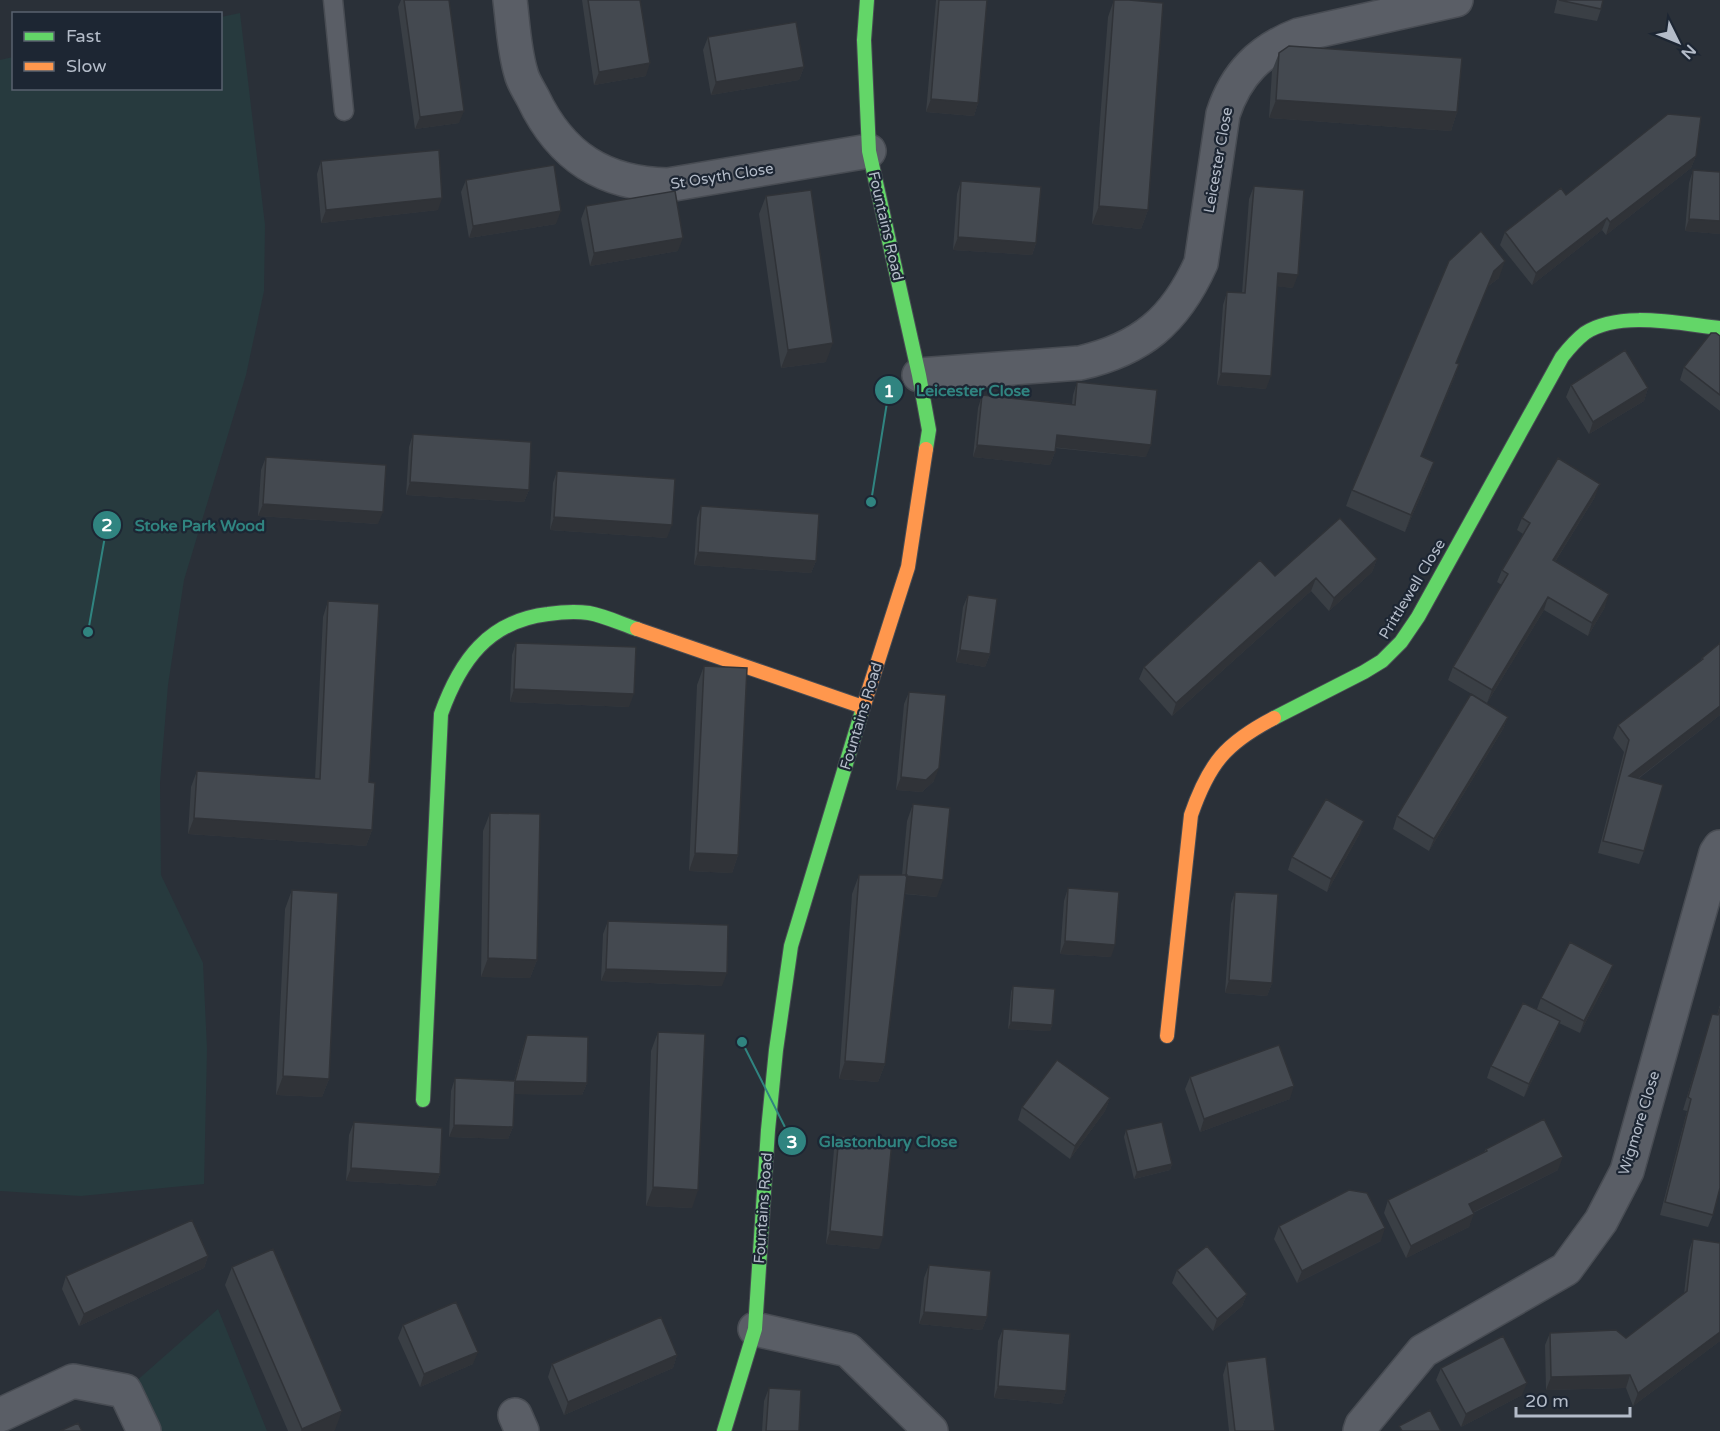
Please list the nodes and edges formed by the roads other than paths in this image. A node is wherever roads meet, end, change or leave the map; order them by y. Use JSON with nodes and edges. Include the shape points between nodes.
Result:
{"nodes":[{"id":1,"x":333,"y":0,"type":"edge"},
{"id":2,"x":510,"y":0,"type":"edge"},
{"id":3,"x":867,"y":0,"type":"edge"},
{"id":4,"x":1456,"y":0,"type":"edge"},
{"id":5,"x":344,"y":111,"type":"dead end"},
{"id":6,"x":869,"y":151,"type":"junction"},
{"id":7,"x":1720,"y":328,"type":"edge"},
{"id":8,"x":919,"y":375,"type":"junction"},
{"id":9,"x":863,"y":706,"type":"junction"},
{"id":10,"x":1720,"y":847,"type":"edge"},
{"id":11,"x":1167,"y":1036,"type":"dead end"},
{"id":12,"x":423,"y":1100,"type":"dead end"},
{"id":13,"x":755,"y":1329,"type":"junction"},
{"id":14,"x":0,"y":1415,"type":"edge"},
{"id":15,"x":144,"y":1431,"type":"edge"},
{"id":16,"x":724,"y":1431,"type":"edge"},
{"id":17,"x":931,"y":1431,"type":"edge"},
{"id":18,"x":1360,"y":1431,"type":"edge"}],
"edges":[{"from":1,"to":5,"type":"lane"},
{"from":2,"to":6,"type":"street","name":"St Osyth Close","via":[[521,74],[536,104],[561,143],[599,171],[645,185],[668,185]]},
{"from":3,"to":6,"type":"street","name":"Fountains Road","via":[[864,40]]},
{"from":4,"to":8,"type":"street","name":"Leicester Close","via":[[1299,35],[1279,42],[1249,66],[1229,96],[1223,114],[1201,264],[1178,304],[1145,337],[1125,349],[1080,363]]},
{"from":6,"to":8,"type":"street","name":"Fountains Road"},
{"from":7,"to":11,"type":"street","name":"Prittlewell Close","via":[[1628,320],[1608,323],[1575,342],[1562,357],[1418,617],[1395,651],[1381,663],[1246,733],[1214,765],[1191,814]]},
{"from":8,"to":9,"type":"street","name":"Fountains Road","via":[[929,430],[908,567]]},
{"from":9,"to":12,"type":"street","via":[[590,613],[541,613],[496,632],[480,644],[456,675],[441,714]]},
{"from":9,"to":13,"type":"street","name":"Fountains Road","via":[[791,946],[768,1130]]},
{"from":10,"to":18,"type":"street","name":"Wigmore Close","via":[[1627,1171],[1600,1221],[1566,1269],[1423,1350]]},
{"from":13,"to":16,"type":"street","name":"Fountains Road"},
{"from":13,"to":17,"type":"street","via":[[848,1350]]},
{"from":14,"to":15,"type":"street","via":[[73,1381],[125,1391]]}]}
